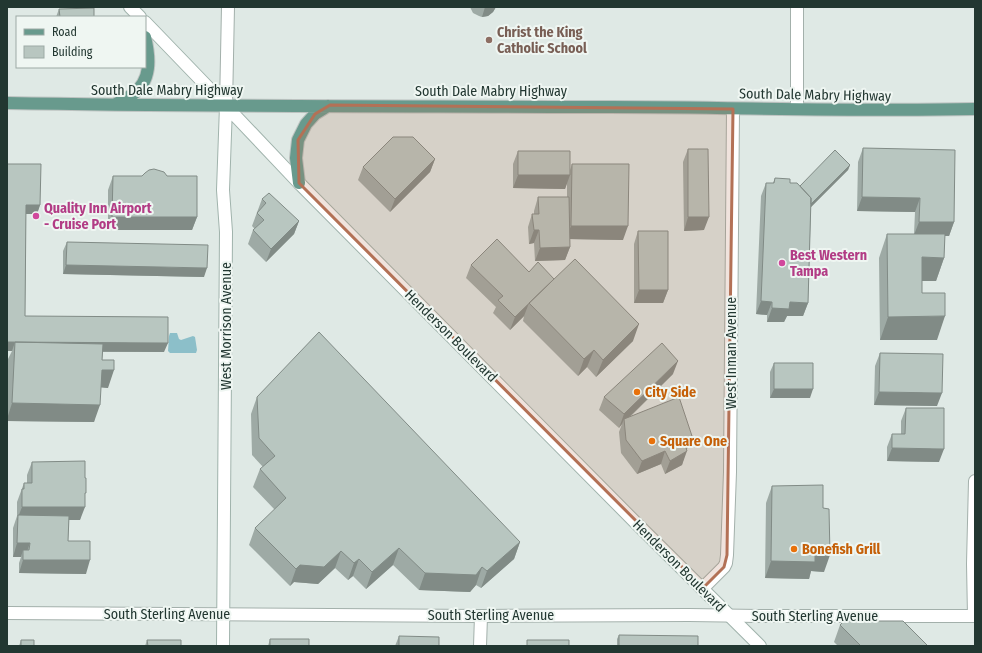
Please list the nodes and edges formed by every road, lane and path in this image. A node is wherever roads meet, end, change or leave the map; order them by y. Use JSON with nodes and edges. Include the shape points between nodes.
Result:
{"nodes":[{"id":1,"x":130,"y":7,"type":"edge"},
{"id":2,"x":228,"y":7,"type":"edge"},
{"id":3,"x":797,"y":7,"type":"edge"},
{"id":4,"x":139,"y":16,"type":"edge"},
{"id":5,"x":146,"y":23,"type":"edge"},
{"id":6,"x":146,"y":42,"type":"edge"},
{"id":7,"x":7,"y":103,"type":"edge"},
{"id":8,"x":115,"y":105,"type":"junction"},
{"id":9,"x":330,"y":105,"type":"junction"},
{"id":10,"x":226,"y":106,"type":"junction"},
{"id":11,"x":733,"y":109,"type":"junction"},
{"id":12,"x":797,"y":109,"type":"junction"},
{"id":13,"x":975,"y":109,"type":"edge"},
{"id":14,"x":299,"y":183,"type":"junction"},
{"id":15,"x":975,"y":481,"type":"edge"},
{"id":16,"x":703,"y":588,"type":"junction"},
{"id":17,"x":7,"y":613,"type":"edge"},
{"id":18,"x":224,"y":614,"type":"junction"},
{"id":19,"x":481,"y":616,"type":"junction"},
{"id":20,"x":730,"y":616,"type":"junction"},
{"id":21,"x":974,"y":616,"type":"edge"},
{"id":22,"x":757,"y":645,"type":"edge"},
{"id":23,"x":223,"y":646,"type":"edge"},
{"id":24,"x":480,"y":646,"type":"edge"}],
"edges":[{"from":1,"to":4,"type":"street"},
{"from":2,"to":10,"type":"street","name":"West Morrison Avenue"},
{"from":3,"to":12,"type":"street"},
{"from":5,"to":10,"type":"street","name":"Henderson Boulevard"},
{"from":6,"to":8,"type":"main road","via":[[149,58],[148,71],[143,83],[134,94]]},
{"from":7,"to":8,"type":"main road","name":"South Dale Mabry Highway"},
{"from":8,"to":10,"type":"main road","name":"South Dale Mabry Highway"},
{"from":9,"to":10,"type":"main road","name":"South Dale Mabry Highway"},
{"from":9,"to":11,"type":"main road","name":"South Dale Mabry Highway"},
{"from":9,"to":14,"type":"main road","via":[[315,114],[306,124],[298,140],[296,158]]},
{"from":10,"to":14,"type":"street","name":"Henderson Boulevard"},
{"from":10,"to":18,"type":"street","name":"West Morrison Avenue","via":[[223,190],[226,232]]},
{"from":11,"to":12,"type":"main road","name":"South Dale Mabry Highway"},
{"from":11,"to":16,"type":"street","name":"West Inman Avenue","via":[[727,555],[726,563],[720,572]]},
{"from":12,"to":13,"type":"main road","name":"South Dale Mabry Highway"},
{"from":14,"to":16,"type":"street","name":"Henderson Boulevard"},
{"from":15,"to":21,"type":"street"},
{"from":16,"to":20,"type":"street","name":"Henderson Boulevard"},
{"from":17,"to":18,"type":"street","name":"South Sterling Avenue"},
{"from":18,"to":19,"type":"street","name":"South Sterling Avenue"},
{"from":18,"to":23,"type":"street","name":"West Morrison Avenue"},
{"from":19,"to":20,"type":"street","name":"South Sterling Avenue"},
{"from":19,"to":24,"type":"street"},
{"from":20,"to":21,"type":"street","name":"South Sterling Avenue"},
{"from":20,"to":22,"type":"street","name":"Henderson Boulevard"}]}
